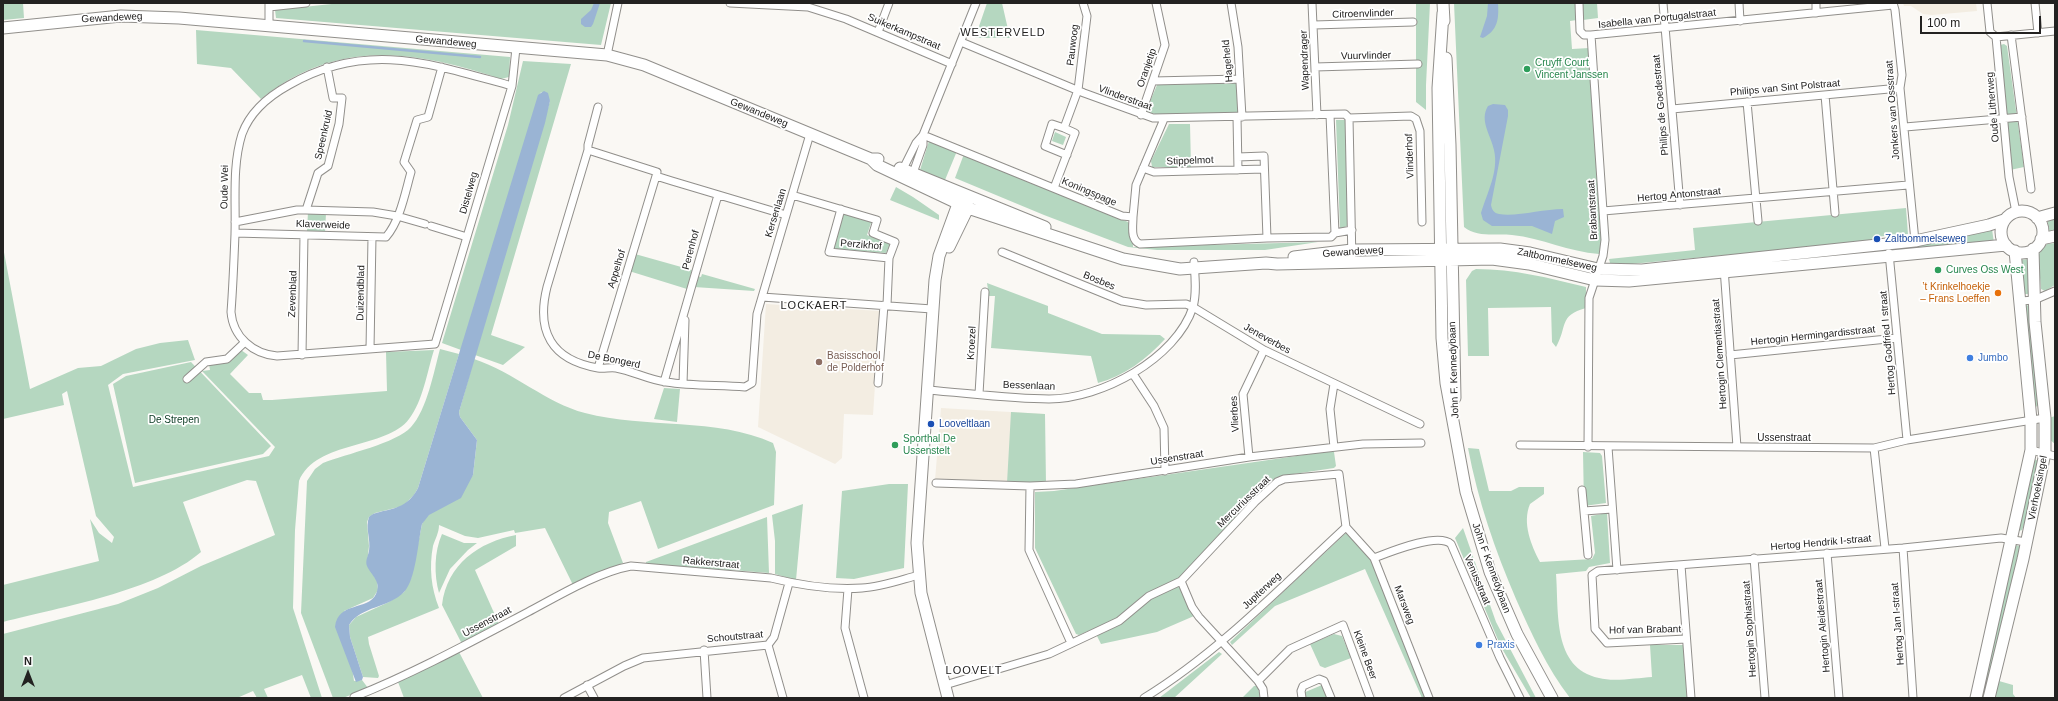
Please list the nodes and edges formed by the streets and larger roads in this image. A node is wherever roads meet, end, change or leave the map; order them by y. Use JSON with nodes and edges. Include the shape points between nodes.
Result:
{"nodes":[{"id":1,"x":306,"y":3,"type":"edge"},
{"id":2,"x":618,"y":3,"type":"edge"},
{"id":3,"x":733,"y":3,"type":"edge"},
{"id":4,"x":889,"y":3,"type":"edge"},
{"id":5,"x":976,"y":3,"type":"edge"},
{"id":6,"x":1083,"y":3,"type":"edge"},
{"id":7,"x":1156,"y":3,"type":"edge"},
{"id":8,"x":1231,"y":3,"type":"edge"},
{"id":9,"x":1312,"y":3,"type":"edge"},
{"id":10,"x":1579,"y":3,"type":"edge"},
{"id":11,"x":1663,"y":3,"type":"edge"},
{"id":12,"x":1739,"y":3,"type":"edge"},
{"id":13,"x":1816,"y":3,"type":"edge"},
{"id":14,"x":1987,"y":3,"type":"edge"},
{"id":15,"x":2035,"y":3,"type":"edge"},
{"id":16,"x":1893,"y":4,"type":"edge"},
{"id":17,"x":269,"y":5,"type":"edge"},
{"id":18,"x":809,"y":5,"type":"edge"},
{"id":19,"x":1443,"y":8,"type":"edge"},
{"id":20,"x":1816,"y":13,"type":"junction"},
{"id":21,"x":1740,"y":21,"type":"junction"},
{"id":22,"x":1413,"y":22,"type":"dead end"},
{"id":23,"x":1314,"y":25,"type":"junction"},
{"id":24,"x":269,"y":26,"type":"junction"},
{"id":25,"x":3,"y":28,"type":"edge"},
{"id":26,"x":1665,"y":28,"type":"junction"},
{"id":27,"x":2055,"y":31,"type":"edge"},
{"id":28,"x":878,"y":32,"type":"junction"},
{"id":29,"x":2038,"y":33,"type":"junction"},
{"id":30,"x":1591,"y":35,"type":"junction"},
{"id":31,"x":2011,"y":35,"type":"junction"},
{"id":32,"x":1996,"y":37,"type":"junction"},
{"id":33,"x":961,"y":42,"type":"junction"},
{"id":34,"x":516,"y":48,"type":"junction"},
{"id":35,"x":607,"y":55,"type":"junction"},
{"id":36,"x":952,"y":64,"type":"junction"},
{"id":37,"x":1418,"y":64,"type":"dead end"},
{"id":38,"x":327,"y":67,"type":"junction"},
{"id":39,"x":442,"y":67,"type":"junction"},
{"id":40,"x":1315,"y":67,"type":"junction"},
{"id":41,"x":1240,"y":79,"type":"junction"},
{"id":42,"x":1153,"y":81,"type":"junction"},
{"id":43,"x":512,"y":86,"type":"junction"},
{"id":44,"x":1900,"y":88,"type":"junction"},
{"id":45,"x":1078,"y":90,"type":"junction"},
{"id":46,"x":1825,"y":95,"type":"junction"},
{"id":47,"x":1747,"y":102,"type":"junction"},
{"id":48,"x":598,"y":107,"type":"dead end"},
{"id":49,"x":1672,"y":109,"type":"junction"},
{"id":50,"x":1317,"y":115,"type":"junction"},
{"id":51,"x":1330,"y":115,"type":"junction"},
{"id":52,"x":1141,"y":116,"type":"junction"},
{"id":53,"x":1240,"y":117,"type":"junction"},
{"id":54,"x":1349,"y":118,"type":"junction"},
{"id":55,"x":2022,"y":118,"type":"junction"},
{"id":56,"x":1164,"y":119,"type":"junction"},
{"id":57,"x":2004,"y":119,"type":"junction"},
{"id":58,"x":1904,"y":127,"type":"junction"},
{"id":59,"x":1064,"y":128,"type":"junction"},
{"id":60,"x":810,"y":134,"type":"junction"},
{"id":61,"x":923,"y":134,"type":"junction"},
{"id":62,"x":588,"y":150,"type":"junction"},
{"id":63,"x":1067,"y":155,"type":"junction"},
{"id":64,"x":1238,"y":157,"type":"junction"},
{"id":65,"x":1143,"y":168,"type":"junction"},
{"id":66,"x":1264,"y":169,"type":"junction"},
{"id":67,"x":1238,"y":170,"type":"junction"},
{"id":68,"x":907,"y":173,"type":"junction"},
{"id":69,"x":656,"y":176,"type":"junction"},
{"id":70,"x":1908,"y":185,"type":"junction"},
{"id":71,"x":1054,"y":188,"type":"junction"},
{"id":72,"x":2031,"y":189,"type":"dead end"},
{"id":73,"x":1833,"y":192,"type":"junction"},
{"id":74,"x":718,"y":195,"type":"junction"},
{"id":75,"x":792,"y":195,"type":"junction"},
{"id":76,"x":1756,"y":199,"type":"junction"},
{"id":77,"x":964,"y":203,"type":"junction"},
{"id":78,"x":1680,"y":205,"type":"junction"},
{"id":79,"x":840,"y":209,"type":"junction"},
{"id":80,"x":306,"y":210,"type":"junction"},
{"id":81,"x":1604,"y":211,"type":"junction"},
{"id":82,"x":2016,"y":212,"type":"junction"},
{"id":83,"x":1835,"y":213,"type":"dead end"},
{"id":84,"x":2055,"y":213,"type":"edge"},
{"id":85,"x":786,"y":215,"type":"junction"},
{"id":86,"x":397,"y":216,"type":"junction"},
{"id":87,"x":1133,"y":217,"type":"junction"},
{"id":88,"x":2037,"y":218,"type":"junction"},
{"id":89,"x":2004,"y":220,"type":"junction"},
{"id":90,"x":1758,"y":221,"type":"dead end"},
{"id":91,"x":235,"y":222,"type":"junction"},
{"id":92,"x":1422,"y":222,"type":"dead end"},
{"id":93,"x":1352,"y":230,"type":"junction"},
{"id":94,"x":235,"y":233,"type":"junction"},
{"id":95,"x":1335,"y":233,"type":"junction"},
{"id":96,"x":304,"y":235,"type":"junction"},
{"id":97,"x":2055,"y":236,"type":"edge"},
{"id":98,"x":372,"y":237,"type":"junction"},
{"id":99,"x":467,"y":237,"type":"junction"},
{"id":100,"x":1267,"y":238,"type":"junction"},
{"id":101,"x":2041,"y":239,"type":"junction"},
{"id":102,"x":1915,"y":241,"type":"junction"},
{"id":103,"x":1888,"y":244,"type":"junction"},
{"id":104,"x":2010,"y":248,"type":"junction"},
{"id":105,"x":1446,"y":249,"type":"junction"},
{"id":106,"x":2033,"y":249,"type":"junction"},
{"id":107,"x":1352,"y":250,"type":"junction"},
{"id":108,"x":1002,"y":252,"type":"dead end"},
{"id":109,"x":1889,"y":256,"type":"junction"},
{"id":110,"x":888,"y":258,"type":"junction"},
{"id":111,"x":1446,"y":260,"type":"junction"},
{"id":112,"x":1724,"y":260,"type":"junction"},
{"id":113,"x":1352,"y":262,"type":"junction"},
{"id":114,"x":1266,"y":263,"type":"junction"},
{"id":115,"x":1194,"y":265,"type":"junction"},
{"id":116,"x":1598,"y":269,"type":"junction"},
{"id":117,"x":1725,"y":272,"type":"junction"},
{"id":118,"x":1595,"y":280,"type":"junction"},
{"id":119,"x":2055,"y":291,"type":"edge"},
{"id":120,"x":985,"y":292,"type":"dead end"},
{"id":121,"x":762,"y":297,"type":"junction"},
{"id":122,"x":2034,"y":300,"type":"junction"},
{"id":123,"x":2021,"y":301,"type":"junction"},
{"id":124,"x":885,"y":305,"type":"junction"},
{"id":125,"x":1193,"y":307,"type":"junction"},
{"id":126,"x":932,"y":308,"type":"junction"},
{"id":127,"x":685,"y":312,"type":"junction"},
{"id":128,"x":1897,"y":338,"type":"junction"},
{"id":129,"x":245,"y":342,"type":"junction"},
{"id":130,"x":435,"y":344,"type":"joint"},
{"id":131,"x":370,"y":349,"type":"junction"},
{"id":132,"x":1264,"y":350,"type":"junction"},
{"id":133,"x":302,"y":355,"type":"junction"},
{"id":134,"x":1730,"y":355,"type":"junction"},
{"id":135,"x":598,"y":368,"type":"junction"},
{"id":136,"x":1133,"y":374,"type":"junction"},
{"id":137,"x":753,"y":378,"type":"joint"},
{"id":138,"x":186,"y":379,"type":"dead end"},
{"id":139,"x":664,"y":382,"type":"junction"},
{"id":140,"x":878,"y":383,"type":"dead end"},
{"id":141,"x":683,"y":384,"type":"junction"},
{"id":142,"x":1334,"y":384,"type":"junction"},
{"id":143,"x":927,"y":390,"type":"junction"},
{"id":144,"x":979,"y":394,"type":"junction"},
{"id":145,"x":2045,"y":418,"type":"junction"},
{"id":146,"x":2031,"y":420,"type":"junction"},
{"id":147,"x":1420,"y":424,"type":"dead end"},
{"id":148,"x":1456,"y":432,"type":"joint"},
{"id":149,"x":1907,"y":440,"type":"junction"},
{"id":150,"x":1422,"y":443,"type":"dead end"},
{"id":151,"x":1520,"y":445,"type":"dead end"},
{"id":152,"x":1334,"y":447,"type":"junction"},
{"id":153,"x":1588,"y":447,"type":"junction"},
{"id":154,"x":1608,"y":447,"type":"junction"},
{"id":155,"x":1737,"y":447,"type":"junction"},
{"id":156,"x":1874,"y":448,"type":"junction"},
{"id":157,"x":2031,"y":450,"type":"junction"},
{"id":158,"x":2050,"y":454,"type":"edge"},
{"id":159,"x":1249,"y":456,"type":"junction"},
{"id":160,"x":1165,"y":471,"type":"junction"},
{"id":161,"x":936,"y":483,"type":"dead end"},
{"id":162,"x":1030,"y":486,"type":"junction"},
{"id":163,"x":1582,"y":490,"type":"dead end"},
{"id":164,"x":1612,"y":509,"type":"junction"},
{"id":165,"x":1584,"y":511,"type":"junction"},
{"id":166,"x":1346,"y":527,"type":"junction"},
{"id":167,"x":2012,"y":539,"type":"junction"},
{"id":168,"x":2026,"y":542,"type":"junction"},
{"id":169,"x":1884,"y":548,"type":"junction"},
{"id":170,"x":1903,"y":548,"type":"junction"},
{"id":171,"x":1827,"y":553,"type":"junction"},
{"id":172,"x":1588,"y":556,"type":"dead end"},
{"id":173,"x":1374,"y":558,"type":"junction"},
{"id":174,"x":1754,"y":558,"type":"junction"},
{"id":175,"x":1681,"y":565,"type":"junction"},
{"id":176,"x":631,"y":566,"type":"joint"},
{"id":177,"x":1617,"y":570,"type":"junction"},
{"id":178,"x":919,"y":575,"type":"junction"},
{"id":179,"x":1182,"y":581,"type":"junction"},
{"id":180,"x":789,"y":583,"type":"junction"},
{"id":181,"x":848,"y":589,"type":"junction"},
{"id":182,"x":1686,"y":639,"type":"junction"},
{"id":183,"x":1222,"y":641,"type":"junction"},
{"id":184,"x":1072,"y":643,"type":"junction"},
{"id":185,"x":768,"y":645,"type":"junction"},
{"id":186,"x":704,"y":650,"type":"junction"},
{"id":187,"x":1258,"y":680,"type":"junction"},
{"id":188,"x":587,"y":685,"type":"junction"},
{"id":189,"x":945,"y":685,"type":"junction"},
{"id":190,"x":354,"y":697,"type":"edge"},
{"id":191,"x":564,"y":698,"type":"edge"},
{"id":192,"x":594,"y":698,"type":"edge"},
{"id":193,"x":707,"y":698,"type":"edge"},
{"id":194,"x":783,"y":698,"type":"edge"},
{"id":195,"x":864,"y":698,"type":"edge"},
{"id":196,"x":948,"y":698,"type":"edge"},
{"id":197,"x":1144,"y":698,"type":"edge"},
{"id":198,"x":1264,"y":698,"type":"edge"},
{"id":199,"x":1302,"y":698,"type":"edge"},
{"id":200,"x":1331,"y":698,"type":"edge"},
{"id":201,"x":1370,"y":698,"type":"edge"},
{"id":202,"x":1429,"y":698,"type":"edge"},
{"id":203,"x":1520,"y":698,"type":"edge"},
{"id":204,"x":1552,"y":698,"type":"edge"},
{"id":205,"x":1691,"y":698,"type":"edge"},
{"id":206,"x":1765,"y":698,"type":"edge"},
{"id":207,"x":1839,"y":698,"type":"edge"},
{"id":208,"x":1913,"y":698,"type":"edge"},
{"id":209,"x":1976,"y":698,"type":"edge"},
{"id":210,"x":1989,"y":698,"type":"edge"}],
"edges":[{"from":1,"to":17,"type":"street"},
{"from":2,"to":35,"type":"street"},
{"from":3,"to":18,"type":"street","name":"Suikerkampstraat"},
{"from":4,"to":28,"type":"street"},
{"from":5,"to":33,"type":"street"},
{"from":6,"to":45,"type":"street","name":"Pauwoog","via":[[1087,16]]},
{"from":7,"to":42,"type":"street","name":"Oranjetip","via":[[1165,45]]},
{"from":8,"to":41,"type":"street","name":"Hageheld"},
{"from":9,"to":23,"type":"street","name":"Wapendrager"},
{"from":10,"to":30,"type":"street","via":[[1580,31],[1584,35]]},
{"from":11,"to":26,"type":"street","name":"Philips de Goedestraat"},
{"from":12,"to":21,"type":"street"},
{"from":13,"to":20,"type":"street"},
{"from":14,"to":32,"type":"street","name":"Oude Litherweg","via":[[1990,32]]},
{"from":15,"to":29,"type":"street"},
{"from":16,"to":20,"type":"street","name":"Isabella van Portugalstraat"},
{"from":16,"to":44,"type":"street","name":"Jonkers van Ossstraat","via":[[1902,75]]},
{"from":17,"to":24,"type":"street"},
{"from":18,"to":28,"type":"street","name":"Suikerkampstraat"},
{"from":19,"to":105,"type":"street","name":"John F. Kennedybaan","via":[[1438,88]]},
{"from":20,"to":21,"type":"street","name":"Isabella van Portugalstraat"},
{"from":21,"to":26,"type":"street","name":"Isabella van Portugalstraat"},
{"from":22,"to":23,"type":"street","name":"Citroenvlinder"},
{"from":23,"to":40,"type":"street","name":"Wapendrager"},
{"from":24,"to":25,"type":"street","name":"Gewandeweg","via":[[186,18],[121,16]]},
{"from":24,"to":34,"type":"street","name":"Gewandeweg"},
{"from":26,"to":30,"type":"street","name":"Isabella van Portugalstraat"},
{"from":26,"to":49,"type":"street","name":"Philips de Goedestraat"},
{"from":27,"to":29,"type":"street"},
{"from":28,"to":36,"type":"street","name":"Suikerkampstraat"},
{"from":29,"to":31,"type":"street"},
{"from":30,"to":81,"type":"street","name":"Brabantstraat"},
{"from":31,"to":32,"type":"street"},
{"from":31,"to":55,"type":"street"},
{"from":32,"to":57,"type":"street","name":"Oude Litherweg"},
{"from":33,"to":36,"type":"street"},
{"from":33,"to":45,"type":"street","name":"Vlinderstraat"},
{"from":34,"to":35,"type":"street","name":"Gewandeweg"},
{"from":34,"to":43,"type":"street","name":"Distelweg"},
{"from":35,"to":60,"type":"street","name":"Gewandeweg","via":[[644,65]]},
{"from":36,"to":61,"type":"street"},
{"from":37,"to":40,"type":"street","name":"Vuurvlinder"},
{"from":38,"to":39,"type":"street","name":"Oude Wei","via":[[368,59],[390,59]]},
{"from":38,"to":80,"type":"street","name":"Speenkruid","via":[[333,98],[342,98],[339,124],[328,166],[318,173]]},
{"from":38,"to":91,"type":"street","name":"Oude Wei","via":[[275,93],[261,105],[242,133],[236,161]]},
{"from":39,"to":43,"type":"street","name":"Oude Wei"},
{"from":39,"to":86,"type":"street","via":[[428,117],[417,120],[404,162],[411,172]]},
{"from":40,"to":50,"type":"street","name":"Wapendrager"},
{"from":41,"to":42,"type":"street"},
{"from":41,"to":53,"type":"street","name":"Hageheld"},
{"from":42,"to":52,"type":"street","name":"Oranjetip"},
{"from":43,"to":99,"type":"street","name":"Distelweg"},
{"from":44,"to":46,"type":"street","name":"Philips van Sint Polstraat"},
{"from":44,"to":58,"type":"street","name":"Jonkers van Ossstraat"},
{"from":45,"to":52,"type":"street","name":"Vlinderstraat"},
{"from":45,"to":59,"type":"street","name":"Pauwoog"},
{"from":46,"to":47,"type":"street","name":"Philips van Sint Polstraat"},
{"from":46,"to":73,"type":"street"},
{"from":47,"to":49,"type":"street","name":"Philips van Sint Polstraat"},
{"from":47,"to":76,"type":"street"},
{"from":48,"to":62,"type":"street","name":"De Bongerd"},
{"from":49,"to":78,"type":"street","name":"Philips de Goedestraat"},
{"from":50,"to":51,"type":"street","name":"Vlinderhof"},
{"from":50,"to":53,"type":"street","name":"Vlinderstraat"},
{"from":51,"to":54,"type":"street","name":"Vlinderhof","via":[[1346,114]]},
{"from":51,"to":95,"type":"street"},
{"from":52,"to":56,"type":"street","name":"Vlinderstraat"},
{"from":53,"to":56,"type":"street","name":"Vlinderstraat"},
{"from":53,"to":64,"type":"street"},
{"from":54,"to":92,"type":"street","name":"Vlinderhof","via":[[1411,116],[1416,119],[1420,131]]},
{"from":54,"to":93,"type":"street"},
{"from":55,"to":57,"type":"street"},
{"from":55,"to":72,"type":"street"},
{"from":56,"to":65,"type":"street"},
{"from":57,"to":58,"type":"street"},
{"from":57,"to":82,"type":"street","name":"Oude Litherweg","via":[[2009,176]]},
{"from":58,"to":70,"type":"street","name":"Jonkers van Ossstraat"},
{"from":59,"to":63,"type":"street","via":[[1075,133]]},
{"from":59,"to":63,"type":"street","via":[[1052,124],[1045,146]]},
{"from":60,"to":68,"type":"street","name":"Gewandeweg","via":[[871,159],[877,165]]},
{"from":60,"to":75,"type":"street","name":"Kersenlaan"},
{"from":61,"to":68,"type":"street","via":[[916,143]]},
{"from":61,"to":68,"type":"street","via":[[923,145]]},
{"from":61,"to":71,"type":"street","name":"Koningspage"},
{"from":62,"to":69,"type":"street","via":[[657,172]]},
{"from":62,"to":135,"type":"street","name":"De Bongerd","via":[[542,304],[543,320],[552,343],[567,358]]},
{"from":63,"to":71,"type":"street"},
{"from":64,"to":66,"type":"street","via":[[1264,156]]},
{"from":64,"to":67,"type":"street"},
{"from":65,"to":67,"type":"street","name":"Stippelmot","via":[[1154,172]]},
{"from":65,"to":87,"type":"street","via":[[1134,193]]},
{"from":66,"to":67,"type":"street","name":"Stippelmot"},
{"from":66,"to":100,"type":"street"},
{"from":68,"to":77,"type":"street","name":"Gewandeweg"},
{"from":69,"to":74,"type":"street"},
{"from":69,"to":135,"type":"street","name":"Appelhof"},
{"from":70,"to":73,"type":"street","name":"Hertog Antonstraat"},
{"from":70,"to":102,"type":"street","name":"Jonkers van Ossstraat"},
{"from":71,"to":87,"type":"street","name":"Koningspage","via":[[1122,216]]},
{"from":73,"to":76,"type":"street","name":"Hertog Antonstraat"},
{"from":73,"to":83,"type":"street"},
{"from":74,"to":85,"type":"street"},
{"from":74,"to":127,"type":"street","name":"Perenhof"},
{"from":75,"to":79,"type":"street","name":"Perzikhof"},
{"from":75,"to":85,"type":"street","name":"Kersenlaan"},
{"from":76,"to":78,"type":"street","name":"Hertog Antonstraat"},
{"from":76,"to":90,"type":"street"},
{"from":77,"to":115,"type":"street","name":"Gewandeweg","via":[[1006,222],[1076,242],[1123,259],[1180,269]]},
{"from":77,"to":126,"type":"street","via":[[944,257],[939,262]]},
{"from":78,"to":81,"type":"street","name":"Hertog Antonstraat"},
{"from":79,"to":110,"type":"street","name":"Perzikhof","via":[[877,220],[873,233],[895,242]]},
{"from":79,"to":110,"type":"street","name":"Perzikhof","via":[[829,252]]},
{"from":80,"to":86,"type":"street","name":"Klaverweide","via":[[373,212]]},
{"from":80,"to":91,"type":"street","name":"Klaverweide"},
{"from":81,"to":116,"type":"street","name":"Brabantstraat","via":[[1605,240]]},
{"from":82,"to":88,"type":"street","via":[[2028,212]]},
{"from":82,"to":89,"type":"street"},
{"from":84,"to":88,"type":"street"},
{"from":85,"to":121,"type":"street","name":"Kersenlaan"},
{"from":86,"to":98,"type":"street","name":"Klaverweide","via":[[391,232],[386,237]]},
{"from":86,"to":99,"type":"street","name":"Klaverweide"},
{"from":87,"to":100,"type":"street","via":[[1134,238],[1140,244]]},
{"from":88,"to":101,"type":"street","via":[[2042,226]]},
{"from":89,"to":102,"type":"street","name":"Zaltbommelseweg"},
{"from":89,"to":104,"type":"street","via":[[2001,233]]},
{"from":91,"to":94,"type":"street","name":"Oude Wei"},
{"from":93,"to":95,"type":"street"},
{"from":93,"to":107,"type":"street"},
{"from":94,"to":96,"type":"street","name":"Klaverweide"},
{"from":94,"to":129,"type":"street","name":"Oude Wei","via":[[232,319],[236,331]]},
{"from":95,"to":100,"type":"street","via":[[1331,237]]},
{"from":96,"to":98,"type":"street","name":"Klaverweide"},
{"from":96,"to":133,"type":"street","name":"Zevenblad"},
{"from":97,"to":101,"type":"street"},
{"from":98,"to":131,"type":"street","name":"Duizendblad"},
{"from":99,"to":130,"type":"street","name":"Distelweg"},
{"from":101,"to":106,"type":"street"},
{"from":102,"to":103,"type":"street","name":"Zaltbommelseweg"},
{"from":103,"to":109,"type":"street","name":"Hertog Godfried I straat"},
{"from":103,"to":112,"type":"street","name":"Zaltbommelseweg"},
{"from":104,"to":106,"type":"street","via":[[2025,252]]},
{"from":104,"to":109,"type":"street","name":"Zaltbommelseweg"},
{"from":104,"to":123,"type":"street","name":"Vierhoeksingel"},
{"from":105,"to":107,"type":"street","name":"Gewandeweg"},
{"from":105,"to":111,"type":"street","name":"John F. Kennedybaan"},
{"from":105,"to":116,"type":"street","name":"Zaltbommelseweg","via":[[1500,249],[1530,253]]},
{"from":106,"to":122,"type":"street","name":"Vierhoeksingel"},
{"from":107,"to":113,"type":"street"},
{"from":107,"to":114,"type":"street","name":"Gewandeweg"},
{"from":108,"to":125,"type":"street","name":"Bosbes","via":[[1122,301],[1134,304],[1186,304]]},
{"from":109,"to":117,"type":"street","name":"Zaltbommelseweg"},
{"from":109,"to":128,"type":"street","name":"Hertog Godfried I straat"},
{"from":110,"to":124,"type":"street","name":"Perzikhof"},
{"from":111,"to":113,"type":"street","name":"Gewandeweg"},
{"from":111,"to":118,"type":"street","name":"Zaltbommelseweg","via":[[1492,259],[1529,264]]},
{"from":111,"to":148,"type":"street","name":"John F. Kennedybaan","via":[[1442,338],[1446,382]]},
{"from":112,"to":116,"type":"street","name":"Zaltbommelseweg","via":[[1642,270]]},
{"from":112,"to":117,"type":"street","name":"Hertogin Clementiastraat"},
{"from":113,"to":114,"type":"street","name":"Gewandeweg"},
{"from":114,"to":115,"type":"street","name":"Gewandeweg","via":[[1228,264],[1217,267]]},
{"from":115,"to":125,"type":"street","name":"Bessenlaan"},
{"from":116,"to":118,"type":"street","name":"Brabantstraat"},
{"from":117,"to":118,"type":"street","name":"Zaltbommelseweg","via":[[1629,281]]},
{"from":117,"to":134,"type":"street","name":"Hertogin Clementiastraat"},
{"from":118,"to":153,"type":"street","name":"Brabantstraat","via":[[1588,309]]},
{"from":119,"to":122,"type":"street"},
{"from":120,"to":144,"type":"street","name":"Kroezel"},
{"from":121,"to":124,"type":"street"},
{"from":121,"to":137,"type":"street","name":"Kersenlaan","via":[[757,314]]},
{"from":122,"to":123,"type":"street"},
{"from":122,"to":145,"type":"street","name":"Vierhoeksingel"},
{"from":123,"to":146,"type":"street","name":"Vierhoeksingel"},
{"from":124,"to":126,"type":"street"},
{"from":124,"to":140,"type":"street"},
{"from":125,"to":132,"type":"street","name":"Jeneverbes"},
{"from":125,"to":136,"type":"street","name":"Bessenlaan","via":[[1183,328],[1170,344]]},
{"from":126,"to":143,"type":"street"},
{"from":127,"to":139,"type":"street","name":"Perenhof"},
{"from":127,"to":141,"type":"street","name":"Perenhof"},
{"from":128,"to":134,"type":"street","name":"Hertogin Hermingardisstraat"},
{"from":128,"to":149,"type":"street","name":"Hertog Godfried I straat"},
{"from":129,"to":133,"type":"street","name":"Oude Wei","via":[[264,355]]},
{"from":129,"to":138,"type":"street","via":[[227,359],[206,362]]},
{"from":130,"to":131,"type":"street","name":"Oude Wei"},
{"from":131,"to":133,"type":"street","name":"Oude Wei"},
{"from":132,"to":142,"type":"street","name":"Jeneverbes"},
{"from":132,"to":159,"type":"street","name":"Vlierbes","via":[[1243,394]]},
{"from":134,"to":155,"type":"street","name":"Hertogin Clementiastraat"},
{"from":135,"to":139,"type":"street","name":"De Bongerd","via":[[616,368]]},
{"from":136,"to":144,"type":"street","name":"Bessenlaan","via":[[1098,390],[1076,396],[1049,399]]},
{"from":136,"to":160,"type":"street","via":[[1154,406],[1164,428]]},
{"from":137,"to":141,"type":"street","name":"De Bongerd","via":[[752,383],[745,387]]},
{"from":139,"to":141,"type":"street","name":"De Bongerd"},
{"from":142,"to":147,"type":"street","name":"Jeneverbes"},
{"from":142,"to":152,"type":"street","via":[[1330,409]]},
{"from":143,"to":144,"type":"street","name":"Bessenlaan"},
{"from":143,"to":178,"type":"street","via":[[917,543]]},
{"from":145,"to":146,"type":"street","name":"Ussenstraat"},
{"from":145,"to":158,"type":"street","name":"Vierhoeksingel"},
{"from":146,"to":149,"type":"street","name":"Ussenstraat"},
{"from":146,"to":157,"type":"street","name":"Vierhoeksingel"},
{"from":148,"to":204,"type":"street","name":"John F Kennedybaan","via":[[1472,516],[1490,572],[1517,634]]},
{"from":149,"to":156,"type":"street","name":"Ussenstraat"},
{"from":150,"to":152,"type":"street","name":"Ussenstraat"},
{"from":151,"to":153,"type":"street","name":"Ussenstraat"},
{"from":152,"to":159,"type":"street","name":"Ussenstraat"},
{"from":153,"to":154,"type":"street","name":"Ussenstraat"},
{"from":154,"to":155,"type":"street","name":"Ussenstraat"},
{"from":154,"to":164,"type":"street"},
{"from":155,"to":156,"type":"street","name":"Ussenstraat"},
{"from":156,"to":169,"type":"street"},
{"from":157,"to":158,"type":"street"},
{"from":157,"to":167,"type":"street","name":"Vierhoeksingel"},
{"from":158,"to":168,"type":"street","name":"Vierhoeksingel"},
{"from":159,"to":160,"type":"street","name":"Ussenstraat"},
{"from":160,"to":162,"type":"street","name":"Ussenstraat","via":[[1076,484]]},
{"from":161,"to":162,"type":"street","name":"Ussenstraat"},
{"from":162,"to":184,"type":"street","via":[[1029,550]]},
{"from":163,"to":165,"type":"street"},
{"from":164,"to":165,"type":"street"},
{"from":164,"to":177,"type":"street"},
{"from":165,"to":172,"type":"street"},
{"from":166,"to":173,"type":"street","name":"Marsweg"},
{"from":166,"to":179,"type":"street","name":"Mercuriusstraat","via":[[1339,474],[1277,482],[1254,502]]},
{"from":166,"to":183,"type":"street","name":"Jupiterweg"},
{"from":167,"to":168,"type":"street","name":"Hertog Hendrik I-straat"},
{"from":167,"to":170,"type":"street","name":"Hertog Hendrik I-straat"},
{"from":167,"to":209,"type":"street","name":"Vierhoeksingel"},
{"from":168,"to":210,"type":"street","name":"Vierhoeksingel"},
{"from":169,"to":170,"type":"street","name":"Hertog Hendrik I-straat"},
{"from":169,"to":171,"type":"street","name":"Hertog Hendrik I-straat"},
{"from":170,"to":208,"type":"street","name":"Hertog Jan I-straat"},
{"from":171,"to":174,"type":"street","name":"Hertog Hendrik I-straat"},
{"from":171,"to":207,"type":"street","name":"Hertogin Aleidestraat"},
{"from":173,"to":202,"type":"street","name":"Marsweg"},
{"from":173,"to":203,"type":"street","name":"Venusstraat","via":[[1403,546],[1442,539],[1451,544]]},
{"from":174,"to":175,"type":"street","name":"Hertog Hendrik I-straat"},
{"from":174,"to":206,"type":"street","name":"Hertogin Sophiastraat"},
{"from":175,"to":177,"type":"street","name":"Hertog Hendrik I-straat"},
{"from":175,"to":182,"type":"street"},
{"from":176,"to":180,"type":"street","name":"Rakkerstraat","via":[[771,578]]},
{"from":176,"to":190,"type":"street","name":"Ussenstraat","via":[[568,591],[445,656]]},
{"from":177,"to":182,"type":"street","name":"Hof van Brabant","via":[[1598,571],[1591,578],[1595,629],[1607,643]]},
{"from":178,"to":181,"type":"street","via":[[877,586]]},
{"from":178,"to":189,"type":"street","via":[[921,593]]},
{"from":179,"to":183,"type":"street","via":[[1192,607]]},
{"from":179,"to":184,"type":"street","name":"Mercuriusstraat","via":[[1149,596],[1119,621]]},
{"from":180,"to":181,"type":"street"},
{"from":180,"to":185,"type":"street","name":"Schoutstraat","via":[[774,637]]},
{"from":181,"to":195,"type":"street","via":[[845,628]]},
{"from":182,"to":205,"type":"street"},
{"from":183,"to":187,"type":"street"},
{"from":183,"to":197,"type":"street","name":"Jupiterweg","via":[[1177,677]]},
{"from":184,"to":189,"type":"street","name":"Mercuriusstraat","via":[[1049,654]]},
{"from":185,"to":186,"type":"street","name":"Schoutstraat"},
{"from":185,"to":194,"type":"street"},
{"from":186,"to":188,"type":"street","name":"Schoutstraat","via":[[643,658]]},
{"from":186,"to":193,"type":"street"},
{"from":187,"to":198,"type":"street"},
{"from":187,"to":201,"type":"street","name":"Kleine Beer","via":[[1290,650],[1343,625]]},
{"from":188,"to":191,"type":"street","name":"Schoutstraat"},
{"from":188,"to":192,"type":"street"},
{"from":189,"to":196,"type":"street"},
{"from":199,"to":200,"type":"street","via":[[1303,686],[1319,679],[1324,681]]}]}
